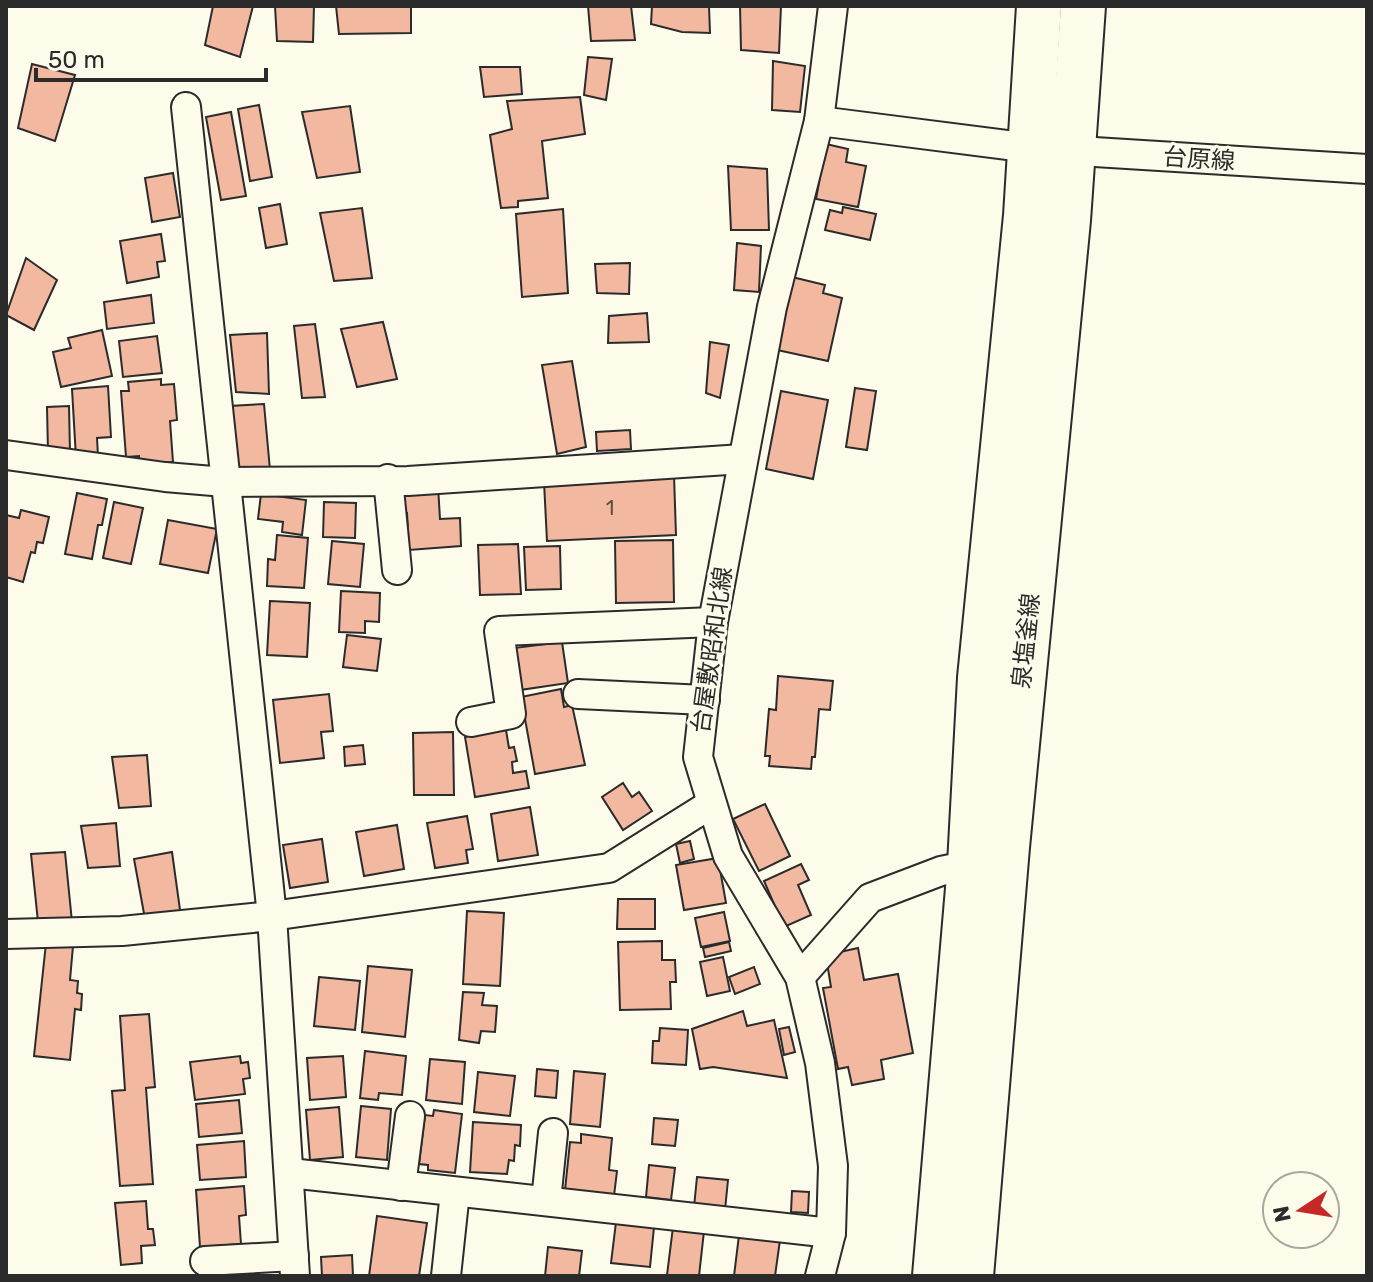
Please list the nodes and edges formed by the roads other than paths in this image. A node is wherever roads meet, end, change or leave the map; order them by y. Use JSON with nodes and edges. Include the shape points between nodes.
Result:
{"nodes":[{"id":1,"x":833,"y":6,"type":"edge"},
{"id":2,"x":1039,"y":6,"type":"edge"},
{"id":3,"x":1083,"y":6,"type":"edge"},
{"id":4,"x":186,"y":107,"type":"dead end"},
{"id":5,"x":819,"y":121,"type":"junction"},
{"id":6,"x":1030,"y":148,"type":"junction"},
{"id":7,"x":1074,"y":151,"type":"junction"},
{"id":8,"x":1367,"y":169,"type":"edge"},
{"id":9,"x":6,"y":455,"type":"edge"},
{"id":10,"x":743,"y":459,"type":"junction"},
{"id":11,"x":388,"y":479,"type":"junction"},
{"id":12,"x":225,"y":482,"type":"junction"},
{"id":13,"x":397,"y":570,"type":"dead end"},
{"id":14,"x":713,"y":622,"type":"junction"},
{"id":15,"x":578,"y":694,"type":"dead end"},
{"id":16,"x":705,"y":700,"type":"junction"},
{"id":17,"x":471,"y":722,"type":"dead end"},
{"id":18,"x":711,"y":804,"type":"junction"},
{"id":19,"x":970,"y":865,"type":"junction"},
{"id":20,"x":272,"y":916,"type":"junction"},
{"id":21,"x":6,"y":934,"type":"edge"},
{"id":22,"x":800,"y":977,"type":"junction"},
{"id":23,"x":410,"y":1116,"type":"dead end"},
{"id":24,"x":553,"y":1133,"type":"dead end"},
{"id":25,"x":290,"y":1173,"type":"junction"},
{"id":26,"x":401,"y":1186,"type":"junction"},
{"id":27,"x":455,"y":1192,"type":"junction"},
{"id":28,"x":546,"y":1201,"type":"junction"},
{"id":29,"x":831,"y":1233,"type":"junction"},
{"id":30,"x":205,"y":1261,"type":"dead end"},
{"id":31,"x":294,"y":1266,"type":"edge"},
{"id":32,"x":446,"y":1276,"type":"edge"},
{"id":33,"x":820,"y":1276,"type":"edge"},
{"id":34,"x":935,"y":1276,"type":"edge"},
{"id":35,"x":971,"y":1276,"type":"edge"}],
"edges":[{"from":1,"to":5,"type":"street","name":"台屋敷昭和北線"},
{"from":2,"to":6,"type":"main road","name":"泉塩釜線"},
{"from":3,"to":7,"type":"main road","name":"泉塩釜線"},
{"from":4,"to":12,"type":"street"},
{"from":5,"to":6,"type":"street","name":"台原線"},
{"from":5,"to":10,"type":"street","name":"台屋敷昭和北線","via":[[772,307]]},
{"from":6,"to":7,"type":"street","name":"台原線"},
{"from":6,"to":19,"type":"main road","name":"泉塩釜線","via":[[980,678]]},
{"from":7,"to":8,"type":"street","name":"台原線"},
{"from":7,"to":35,"type":"main road","name":"泉塩釜線"},
{"from":9,"to":12,"type":"street"},
{"from":10,"to":11,"type":"street"},
{"from":10,"to":14,"type":"street","name":"台屋敷昭和北線"},
{"from":11,"to":12,"type":"street"},
{"from":11,"to":13,"type":"street"},
{"from":12,"to":20,"type":"street"},
{"from":14,"to":16,"type":"street","name":"台屋敷昭和北線"},
{"from":14,"to":17,"type":"street","via":[[499,631],[511,714]]},
{"from":15,"to":16,"type":"street"},
{"from":16,"to":18,"type":"street","name":"台屋敷昭和北線","via":[[698,757]]},
{"from":18,"to":20,"type":"street","via":[[609,868]]},
{"from":18,"to":22,"type":"street","name":"台屋敷昭和北線","via":[[728,856]]},
{"from":19,"to":22,"type":"street","via":[[870,898]]},
{"from":19,"to":34,"type":"main road","name":"泉塩釜線"},
{"from":20,"to":21,"type":"street","via":[[122,931]]},
{"from":20,"to":25,"type":"street"},
{"from":22,"to":29,"type":"street","name":"台屋敷昭和北線","via":[[820,1063],[833,1166]]},
{"from":23,"to":26,"type":"street"},
{"from":24,"to":28,"type":"street"},
{"from":25,"to":26,"type":"street"},
{"from":25,"to":31,"type":"street"},
{"from":26,"to":27,"type":"street"},
{"from":27,"to":28,"type":"street"},
{"from":27,"to":32,"type":"street"},
{"from":28,"to":29,"type":"street"},
{"from":29,"to":33,"type":"street","name":"台屋敷昭和北線"},
{"from":30,"to":31,"type":"street"}]}
